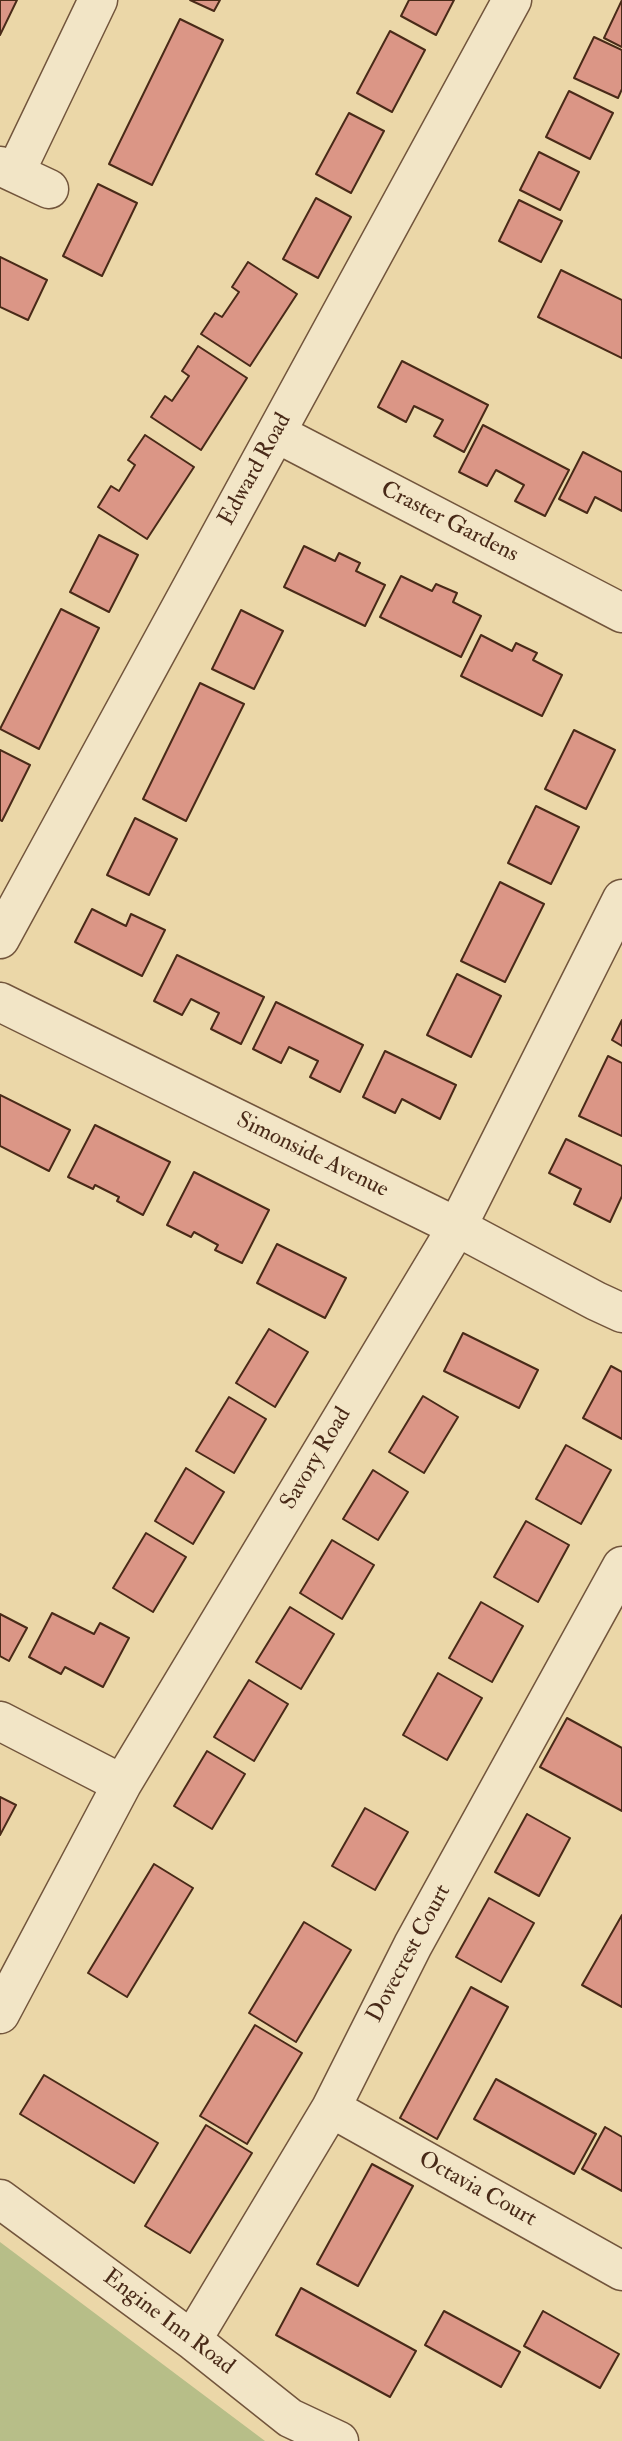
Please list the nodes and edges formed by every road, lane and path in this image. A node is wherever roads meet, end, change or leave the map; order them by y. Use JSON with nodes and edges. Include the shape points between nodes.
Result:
{"nodes":[{"id":1,"x":98,"y":0,"type":"edge"},
{"id":2,"x":512,"y":0,"type":"edge"},
{"id":3,"x":7,"y":169,"type":"edge"},
{"id":4,"x":49,"y":189,"type":"dead end"},
{"id":5,"x":276,"y":433,"type":"junction"},
{"id":6,"x":622,"y":612,"type":"edge"},
{"id":7,"x":622,"y":899,"type":"edge"},
{"id":8,"x":0,"y":939,"type":"edge"},
{"id":9,"x":0,"y":1002,"type":"edge"},
{"id":10,"x":457,"y":1227,"type":"junction"},
{"id":11,"x":622,"y":1313,"type":"edge"},
{"id":12,"x":622,"y":1566,"type":"edge"},
{"id":13,"x":0,"y":1721,"type":"edge"},
{"id":14,"x":121,"y":1784,"type":"junction"},
{"id":15,"x":0,"y":2014,"type":"edge"},
{"id":16,"x":331,"y":2108,"type":"junction"},
{"id":17,"x":0,"y":2199,"type":"edge"},
{"id":18,"x":622,"y":2271,"type":"edge"},
{"id":19,"x":192,"y":2340,"type":"junction"},
{"id":20,"x":338,"y":2441,"type":"edge"}],
"edges":[{"from":1,"to":3,"type":"street"},
{"from":2,"to":5,"type":"street","name":"Edward Road"},
{"from":3,"to":4,"type":"street"},
{"from":5,"to":6,"type":"street","name":"Craster Gardens"},
{"from":5,"to":8,"type":"street","name":"Edward Road"},
{"from":7,"to":10,"type":"street","name":"Savory Road"},
{"from":9,"to":10,"type":"street","name":"Simonside Avenue"},
{"from":10,"to":11,"type":"street","name":"Simonside Avenue"},
{"from":10,"to":14,"type":"street","name":"Savory Road"},
{"from":12,"to":16,"type":"street","name":"Dovecrest Court","via":[[412,1944]]},
{"from":13,"to":14,"type":"street"},
{"from":14,"to":15,"type":"street","name":"Savory Road"},
{"from":16,"to":18,"type":"street","name":"Octavia Court"},
{"from":16,"to":19,"type":"street","name":"Dovecrest Court"},
{"from":17,"to":19,"type":"street","name":"Engine Inn Road"},
{"from":19,"to":20,"type":"street","name":"Engine Inn Road","via":[[290,2418]]}]}
